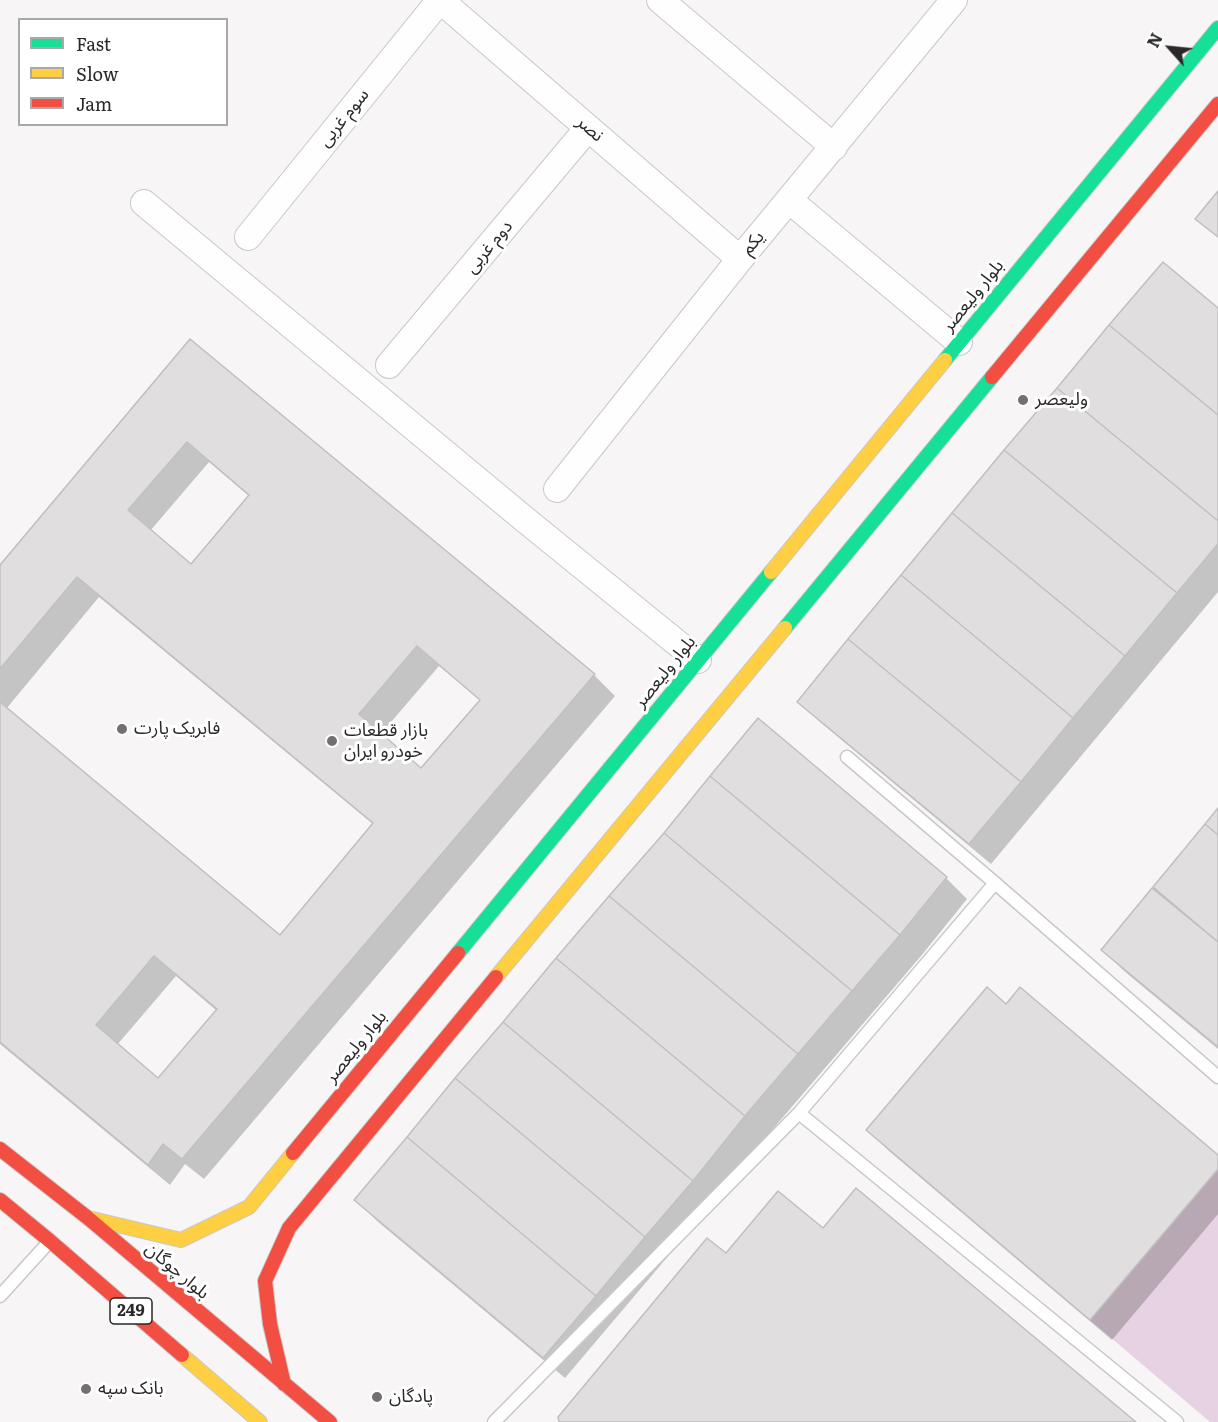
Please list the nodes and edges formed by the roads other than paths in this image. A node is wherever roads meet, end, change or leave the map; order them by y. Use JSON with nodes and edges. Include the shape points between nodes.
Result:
{"nodes":[{"id":1,"x":440,"y":0,"type":"edge"},
{"id":2,"x":954,"y":0,"type":"edge"},
{"id":3,"x":675,"y":5,"type":"edge"},
{"id":4,"x":1218,"y":28,"type":"edge"},
{"id":5,"x":1218,"y":104,"type":"edge"},
{"id":6,"x":588,"y":128,"type":"junction"},
{"id":7,"x":834,"y":147,"type":"junction"},
{"id":8,"x":789,"y":200,"type":"junction"},
{"id":9,"x":144,"y":203,"type":"dead end"},
{"id":10,"x":248,"y":237,"type":"dead end"},
{"id":11,"x":740,"y":259,"type":"junction"},
{"id":12,"x":959,"y":342,"type":"junction"},
{"id":13,"x":389,"y":365,"type":"dead end"},
{"id":14,"x":557,"y":489,"type":"dead end"},
{"id":15,"x":698,"y":660,"type":"junction"},
{"id":16,"x":847,"y":757,"type":"dead end"},
{"id":17,"x":995,"y":883,"type":"junction"},
{"id":18,"x":1218,"y":1077,"type":"edge"},
{"id":19,"x":398,"y":1096,"type":"junction"},
{"id":20,"x":378,"y":1099,"type":"dead end"},
{"id":21,"x":799,"y":1113,"type":"junction"},
{"id":22,"x":0,"y":1149,"type":"edge"},
{"id":23,"x":0,"y":1200,"type":"edge"},
{"id":24,"x":88,"y":1218,"type":"junction"},
{"id":25,"x":50,"y":1241,"type":"junction"},
{"id":26,"x":0,"y":1296,"type":"edge"},
{"id":27,"x":284,"y":1384,"type":"junction"},
{"id":28,"x":260,"y":1422,"type":"edge"},
{"id":29,"x":330,"y":1422,"type":"edge"},
{"id":30,"x":494,"y":1422,"type":"edge"},
{"id":31,"x":1177,"y":1422,"type":"edge"}],
"edges":[{"from":1,"to":6,"type":"street","name":"نصر"},
{"from":1,"to":10,"type":"street","name":"سوم غربی"},
{"from":2,"to":7,"type":"street","name":"یکم"},
{"from":3,"to":7,"type":"street"},
{"from":4,"to":12,"type":"main road","name":"بلوار ولیعصر"},
{"from":5,"to":19,"type":"main road"},
{"from":6,"to":11,"type":"street","name":"نصر"},
{"from":6,"to":13,"type":"street","name":"دوم غربی"},
{"from":7,"to":8,"type":"street","name":"یکم"},
{"from":8,"to":11,"type":"street","name":"یکم"},
{"from":8,"to":12,"type":"street"},
{"from":9,"to":15,"type":"street"},
{"from":11,"to":14,"type":"street","name":"یکم"},
{"from":12,"to":15,"type":"main road","name":"بلوار ولیعصر"},
{"from":15,"to":24,"type":"main road","name":"بلوار ولیعصر","via":[[358,1080],[249,1207],[181,1240]]},
{"from":16,"to":17,"type":"lane"},
{"from":17,"to":18,"type":"lane"},
{"from":17,"to":21,"type":"lane"},
{"from":19,"to":20,"type":"main road"},
{"from":19,"to":27,"type":"main road","via":[[289,1228],[265,1281]]},
{"from":21,"to":30,"type":"lane"},
{"from":21,"to":31,"type":"lane"},
{"from":22,"to":24,"type":"main road","name":"بلوار چوگان","number":"249"},
{"from":23,"to":25,"type":"main road","number":"249"},
{"from":24,"to":27,"type":"main road","name":"بلوار چوگان","number":"249"},
{"from":25,"to":26,"type":"lane"},
{"from":25,"to":28,"type":"main road","number":"249"},
{"from":27,"to":29,"type":"main road","name":"بلوار چوگان","number":"249"}]}
